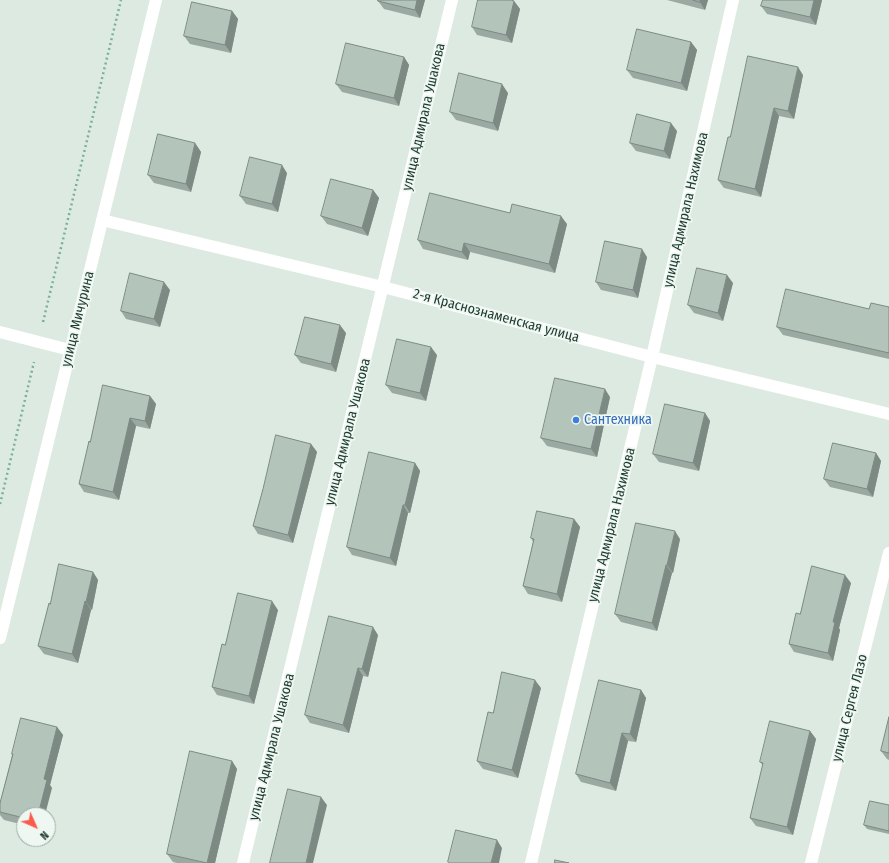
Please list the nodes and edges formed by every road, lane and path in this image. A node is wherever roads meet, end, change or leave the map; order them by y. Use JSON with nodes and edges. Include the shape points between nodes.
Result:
{"nodes":[{"id":1,"x":122,"y":0,"type":"edge"},
{"id":2,"x":156,"y":0,"type":"edge"},
{"id":3,"x":452,"y":0,"type":"edge"},
{"id":4,"x":733,"y":0,"type":"edge"},
{"id":5,"x":102,"y":220,"type":"junction"},
{"id":6,"x":383,"y":287,"type":"junction"},
{"id":7,"x":0,"y":332,"type":"edge"},
{"id":8,"x":39,"y":341,"type":"junction"},
{"id":9,"x":70,"y":350,"type":"junction"},
{"id":10,"x":652,"y":358,"type":"junction"},
{"id":11,"x":889,"y":414,"type":"edge"},
{"id":12,"x":0,"y":504,"type":"edge"},
{"id":13,"x":889,"y":553,"type":"edge"},
{"id":14,"x":0,"y":638,"type":"edge"},
{"id":15,"x":244,"y":863,"type":"edge"},
{"id":16,"x":531,"y":863,"type":"edge"},
{"id":17,"x":811,"y":863,"type":"edge"}],
"edges":[{"from":1,"to":8,"type":"path"},
{"from":2,"to":5,"type":"street","name":"улица Мичурина"},
{"from":3,"to":6,"type":"street","name":"улица Адмирала Ушакова"},
{"from":4,"to":10,"type":"street","name":"улица Адмирала Нахимова"},
{"from":5,"to":6,"type":"street","name":"2-я Краснознаменская улица"},
{"from":5,"to":9,"type":"street","name":"улица Мичурина"},
{"from":6,"to":10,"type":"street","name":"2-я Краснознаменская улица"},
{"from":6,"to":15,"type":"street","name":"улица Адмирала Ушакова"},
{"from":7,"to":8,"type":"street"},
{"from":8,"to":9,"type":"street"},
{"from":8,"to":12,"type":"path"},
{"from":9,"to":14,"type":"street","name":"улица Мичурина"},
{"from":10,"to":11,"type":"street","name":"2-я Краснознаменская улица"},
{"from":10,"to":16,"type":"street","name":"улица Адмирала Нахимова"},
{"from":13,"to":17,"type":"street","name":"улица Сергея Лазо"}]}
